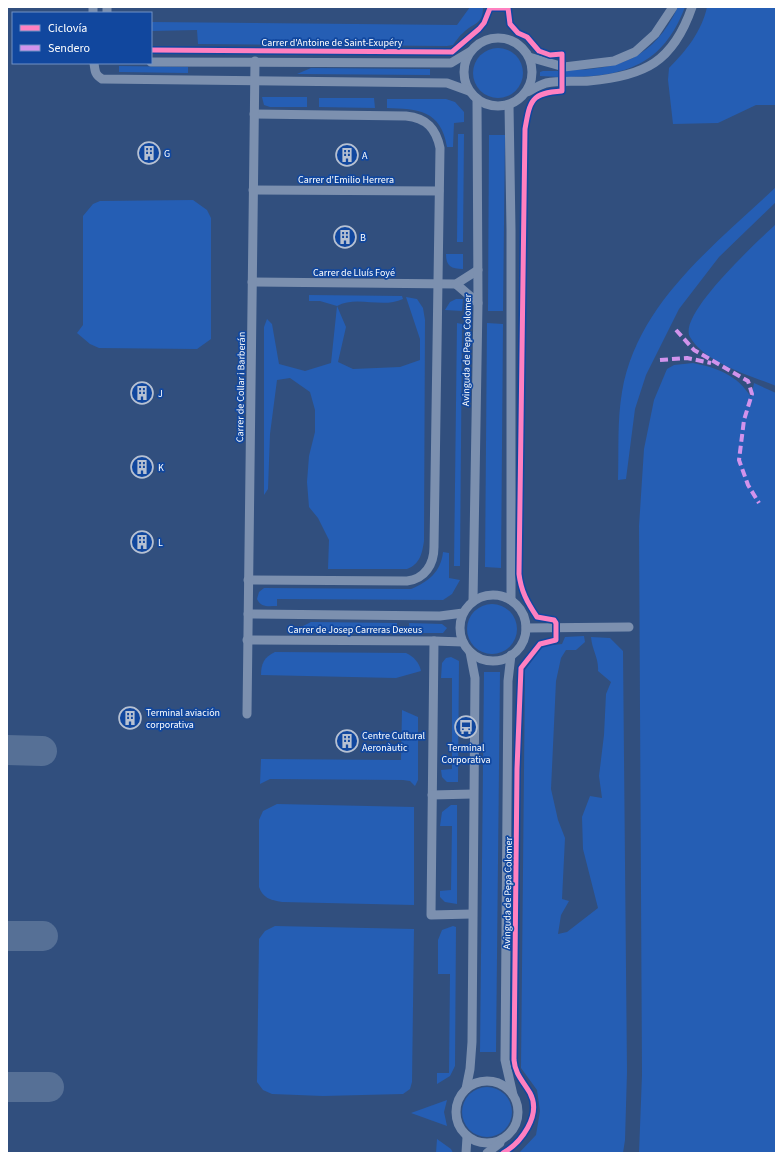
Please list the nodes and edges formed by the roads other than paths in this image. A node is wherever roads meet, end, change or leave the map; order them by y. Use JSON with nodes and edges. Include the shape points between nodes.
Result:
{"nodes":[{"id":1,"x":672,"y":7,"type":"edge"},
{"id":2,"x":692,"y":7,"type":"edge"},
{"id":3,"x":471,"y":51,"type":"junction"},
{"id":4,"x":529,"y":57,"type":"junction"},
{"id":5,"x":255,"y":61,"type":"junction"},
{"id":6,"x":152,"y":62,"type":"edge"},
{"id":7,"x":94,"y":64,"type":"edge"},
{"id":8,"x":255,"y":80,"type":"junction"},
{"id":9,"x":470,"y":92,"type":"junction"},
{"id":10,"x":527,"y":92,"type":"junction"},
{"id":11,"x":477,"y":99,"type":"junction"},
{"id":12,"x":509,"y":105,"type":"junction"},
{"id":13,"x":254,"y":114,"type":"junction"},
{"id":14,"x":253,"y":190,"type":"junction"},
{"id":15,"x":439,"y":191,"type":"junction"},
{"id":16,"x":478,"y":270,"type":"junction"},
{"id":17,"x":252,"y":282,"type":"junction"},
{"id":18,"x":438,"y":284,"type":"junction"},
{"id":19,"x":456,"y":284,"type":"junction"},
{"id":20,"x":478,"y":303,"type":"junction"},
{"id":21,"x":248,"y":580,"type":"junction"},
{"id":22,"x":511,"y":600,"type":"junction"},
{"id":23,"x":474,"y":601,"type":"junction"},
{"id":24,"x":463,"y":613,"type":"junction"},
{"id":25,"x":248,"y":614,"type":"junction"},
{"id":26,"x":629,"y":627,"type":"dead end"},
{"id":27,"x":526,"y":628,"type":"junction"},
{"id":28,"x":247,"y":640,"type":"junction"},
{"id":29,"x":434,"y":641,"type":"junction"},
{"id":30,"x":463,"y":642,"type":"junction"},
{"id":31,"x":470,"y":652,"type":"junction"},
{"id":32,"x":511,"y":655,"type":"junction"},
{"id":33,"x":247,"y":714,"type":"dead end"},
{"id":34,"x":474,"y":794,"type":"junction"},
{"id":35,"x":432,"y":795,"type":"junction"},
{"id":36,"x":472,"y":914,"type":"junction"},
{"id":37,"x":466,"y":1089,"type":"junction"},
{"id":38,"x":513,"y":1095,"type":"junction"},
{"id":39,"x":509,"y":1135,"type":"junction"},
{"id":40,"x":467,"y":1137,"type":"junction"},
{"id":41,"x":466,"y":1153,"type":"edge"},
{"id":42,"x":487,"y":1153,"type":"edge"}],
"edges":[{"from":1,"to":4,"type":"street","via":[[655,34],[635,52],[614,61],[564,67]]},
{"from":2,"to":10,"type":"street","via":[[685,27],[674,44],[652,65],[621,78],[547,83]]},
{"from":3,"to":4,"type":"street","via":[[479,44],[498,38],[510,40],[524,48]]},
{"from":3,"to":5,"type":"street","name":"Carrer d'Antoine de Saint-Exupéry","via":[[451,63]]},
{"from":3,"to":9,"type":"street","via":[[464,71],[465,83]]},
{"from":4,"to":10,"type":"street","via":[[533,68],[532,81]]},
{"from":5,"to":6,"type":"street","name":"Carrer d'Antoine de Saint-Exupéry"},
{"from":5,"to":8,"type":"street","name":"Carrer de Collar i Barberán"},
{"from":7,"to":8,"type":"street","via":[[95,72],[102,79]]},
{"from":8,"to":9,"type":"street","via":[[447,83]]},
{"from":8,"to":13,"type":"street","name":"Carrer de Collar i Barberán"},
{"from":9,"to":11,"type":"street"},
{"from":10,"to":12,"type":"street","via":[[520,100]]},
{"from":11,"to":12,"type":"street","via":[[489,106]]},
{"from":11,"to":16,"type":"street","name":"Avinguda de Pepa Colomer"},
{"from":12,"to":22,"type":"street"},
{"from":13,"to":14,"type":"street","name":"Carrer de Collar i Barberán"},
{"from":13,"to":15,"type":"street","via":[[417,117],[427,122],[436,134],[440,148]]},
{"from":14,"to":15,"type":"street","name":"Carrer d'Emilio Herrera"},
{"from":14,"to":17,"type":"street","name":"Carrer de Collar i Barberán"},
{"from":15,"to":18,"type":"street"},
{"from":16,"to":19,"type":"street"},
{"from":16,"to":20,"type":"street","name":"Avinguda de Pepa Colomer"},
{"from":17,"to":18,"type":"street","name":"Carrer de Lluís Foyé"},
{"from":17,"to":21,"type":"street","name":"Carrer de Collar i Barberán"},
{"from":18,"to":19,"type":"street","name":"Carrer de Lluís Foyé"},
{"from":18,"to":21,"type":"street","via":[[435,543],[434,559],[429,568],[413,580],[407,581]]},
{"from":19,"to":20,"type":"street"},
{"from":20,"to":23,"type":"street","name":"Avinguda de Pepa Colomer"},
{"from":21,"to":25,"type":"street","name":"Carrer de Collar i Barberán"},
{"from":22,"to":23,"type":"street","via":[[489,595]]},
{"from":22,"to":27,"type":"street","via":[[524,616]]},
{"from":23,"to":24,"type":"street"},
{"from":24,"to":25,"type":"street","name":"Carrer de Josep Carreras Dexeus","via":[[440,616]]},
{"from":24,"to":30,"type":"street","via":[[460,627]]},
{"from":25,"to":28,"type":"street","name":"Carrer de Collar i Barberán"},
{"from":26,"to":27,"type":"street"},
{"from":27,"to":32,"type":"street","via":[[522,643]]},
{"from":28,"to":29,"type":"street","name":"Carrer de Josep Carreras Dexeus"},
{"from":28,"to":33,"type":"street","name":"Carrer de Collar i Barberán"},
{"from":29,"to":30,"type":"street","name":"Carrer de Josep Carreras Dexeus"},
{"from":29,"to":35,"type":"street"},
{"from":30,"to":31,"type":"street"},
{"from":31,"to":32,"type":"street","via":[[491,661]]},
{"from":31,"to":34,"type":"street","via":[[475,678]]},
{"from":32,"to":38,"type":"street","name":"Avinguda de Pepa Colomer","via":[[508,681],[505,1060]]},
{"from":34,"to":35,"type":"street"},
{"from":34,"to":36,"type":"street"},
{"from":35,"to":36,"type":"street","via":[[430,915]]},
{"from":36,"to":37,"type":"street","via":[[471,1047]]},
{"from":37,"to":38,"type":"street","via":[[476,1083],[496,1082],[504,1085]]},
{"from":37,"to":40,"type":"street","via":[[456,1104],[455,1118],[459,1129]]},
{"from":38,"to":39,"type":"street","via":[[518,1116]]},
{"from":39,"to":40,"type":"street","via":[[491,1144],[481,1144]]},
{"from":39,"to":42,"type":"street"},
{"from":40,"to":41,"type":"street"}]}
